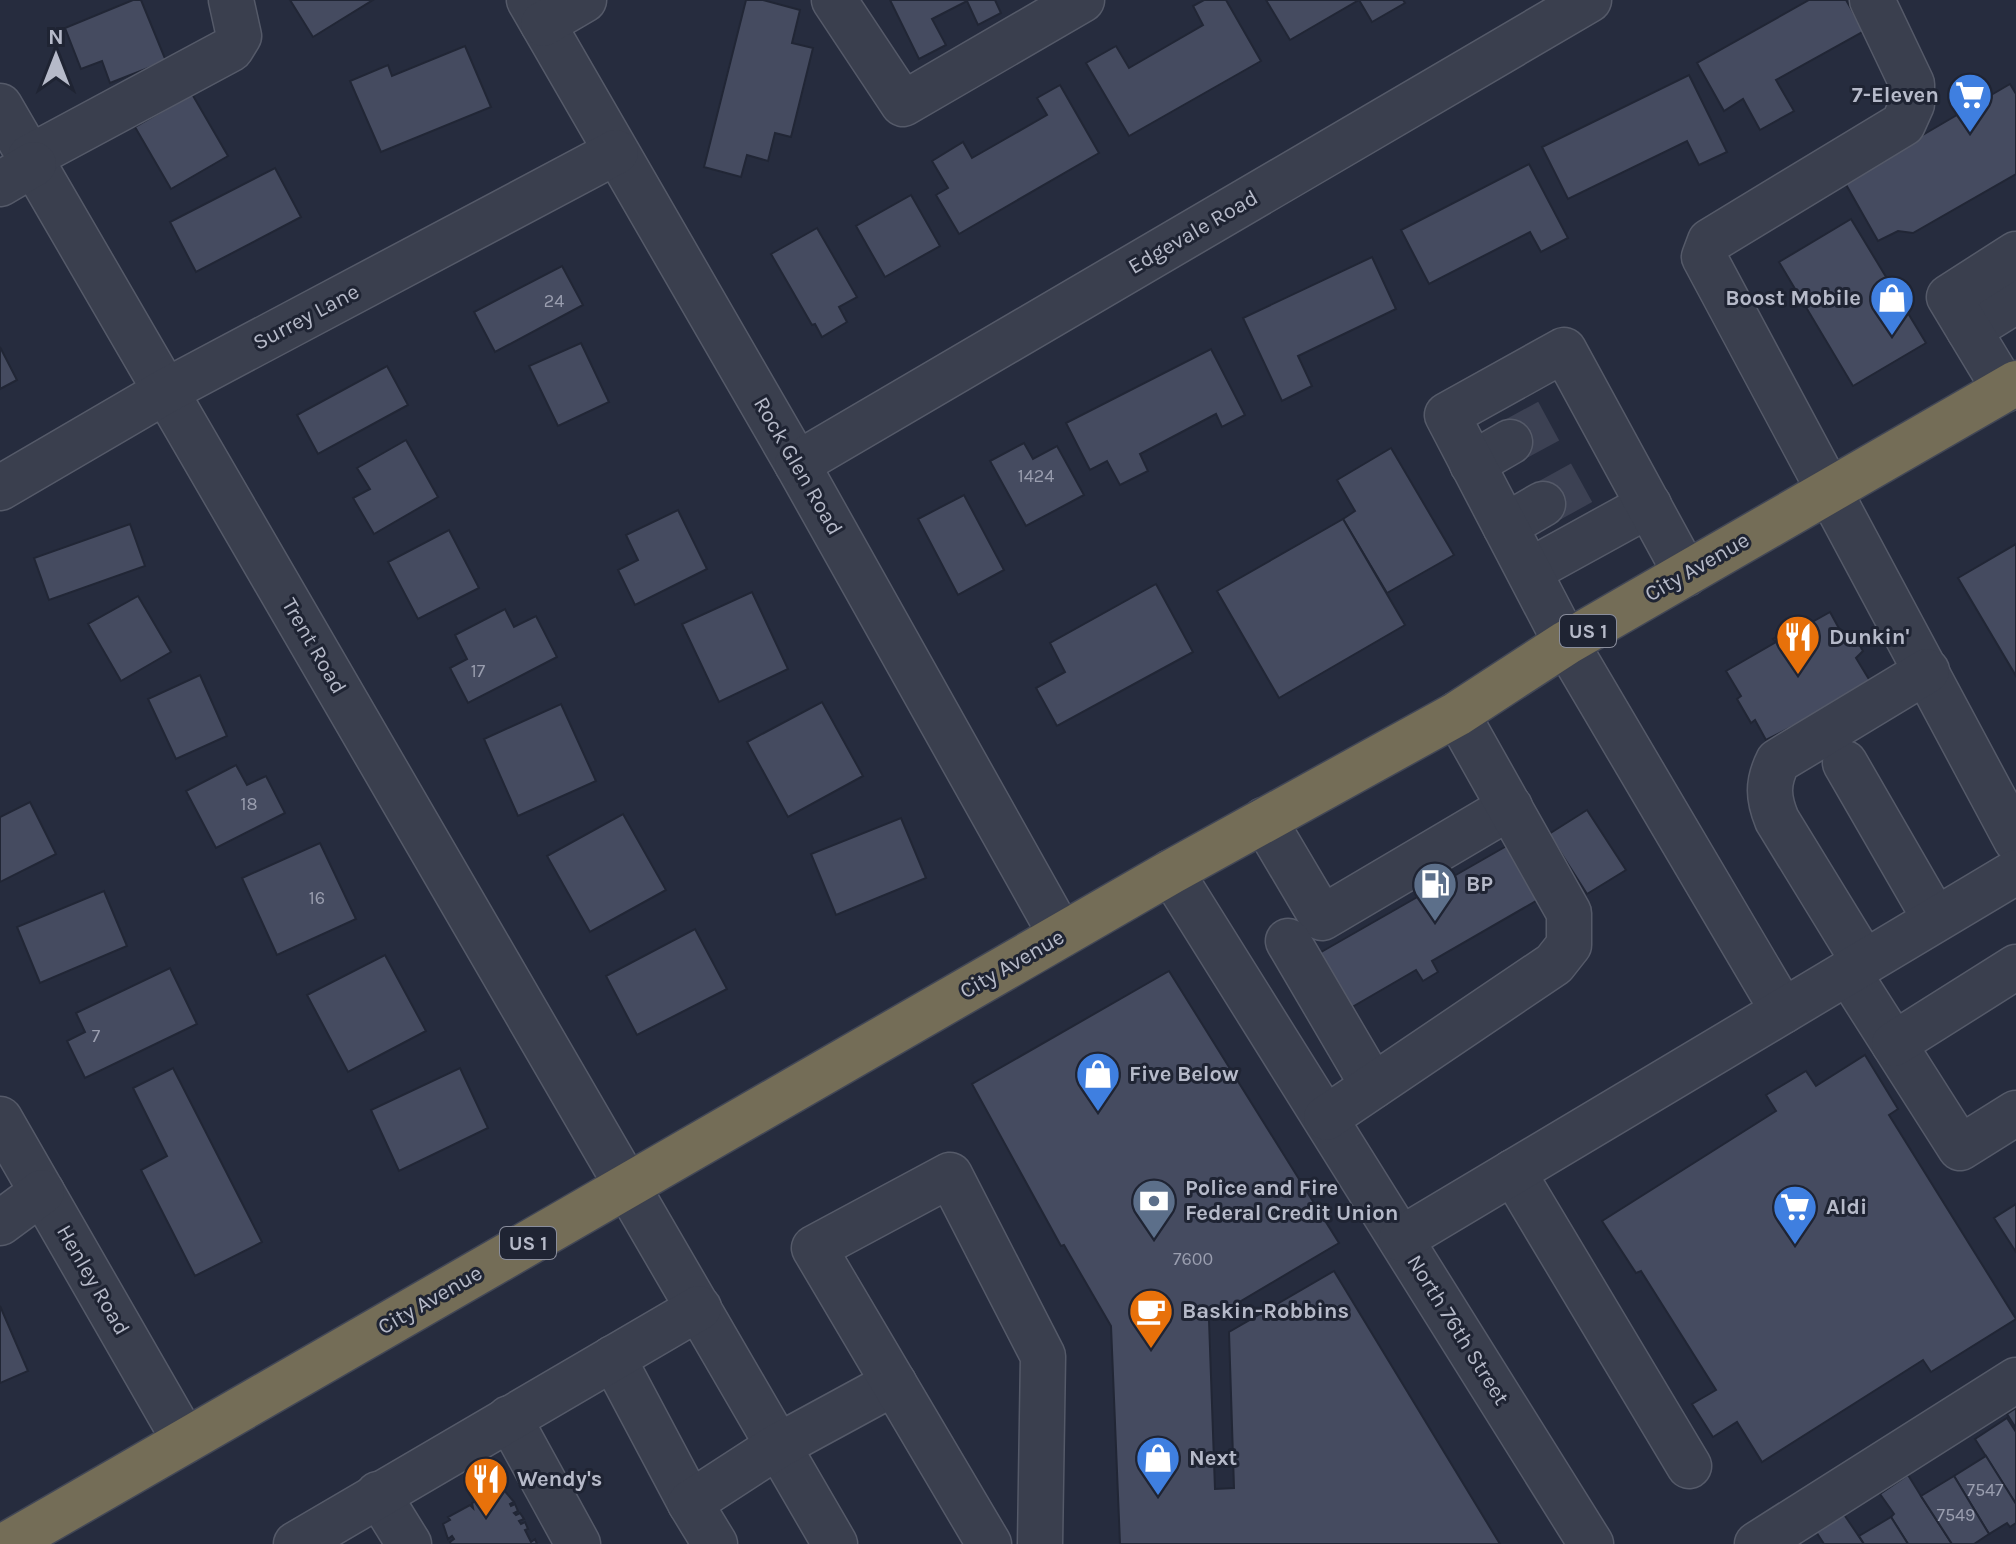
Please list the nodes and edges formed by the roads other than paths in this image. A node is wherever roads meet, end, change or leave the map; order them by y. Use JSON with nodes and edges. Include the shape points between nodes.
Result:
{"nodes":[{"id":1,"x":231,"y":0,"type":"edge"},
{"id":2,"x":584,"y":0,"type":"edge"},
{"id":3,"x":834,"y":0,"type":"edge"},
{"id":4,"x":1082,"y":0,"type":"edge"},
{"id":5,"x":1589,"y":0,"type":"edge"},
{"id":6,"x":1872,"y":0,"type":"edge"},
{"id":7,"x":536,"y":12,"type":"edge"},
{"id":8,"x":0,"y":106,"type":"edge"},
{"id":9,"x":616,"y":152,"type":"junction"},
{"id":10,"x":21,"y":168,"type":"edge"},
{"id":11,"x":2016,"y":254,"type":"edge"},
{"id":12,"x":2016,"y":301,"type":"edge"},
{"id":13,"x":1969,"y":330,"type":"junction"},
{"id":14,"x":2010,"y":386,"type":"edge"},
{"id":15,"x":166,"y":391,"type":"junction"},
{"id":16,"x":1510,"y":442,"type":"tunnel mouth"},
{"id":17,"x":797,"y":464,"type":"junction"},
{"id":18,"x":1472,"y":464,"type":"junction"},
{"id":19,"x":0,"y":488,"type":"edge"},
{"id":20,"x":1830,"y":491,"type":"junction"},
{"id":21,"x":1543,"y":504,"type":"tunnel mouth"},
{"id":22,"x":1649,"y":505,"type":"junction"},
{"id":23,"x":1505,"y":526,"type":"junction"},
{"id":24,"x":1529,"y":571,"type":"junction"},
{"id":25,"x":1686,"y":574,"type":"junction"},
{"id":26,"x":1566,"y":643,"type":"junction"},
{"id":27,"x":1927,"y":671,"type":"junction"},
{"id":28,"x":1457,"y":714,"type":"junction"},
{"id":29,"x":1845,"y":763,"type":"dead end"},
{"id":30,"x":1510,"y":807,"type":"junction"},
{"id":31,"x":1264,"y":820,"type":"junction"},
{"id":32,"x":2016,"y":840,"type":"edge"},
{"id":33,"x":1171,"y":872,"type":"junction"},
{"id":34,"x":2016,"y":872,"type":"edge"},
{"id":35,"x":1935,"y":919,"type":"junction"},
{"id":36,"x":1305,"y":930,"type":"junction"},
{"id":37,"x":1061,"y":935,"type":"junction"},
{"id":38,"x":1856,"y":967,"type":"junction"},
{"id":39,"x":2016,"y":967,"type":"edge"},
{"id":40,"x":1236,"y":974,"type":"junction"},
{"id":41,"x":1783,"y":1011,"type":"junction"},
{"id":42,"x":1894,"y":1044,"type":"junction"},
{"id":43,"x":1373,"y":1086,"type":"junction"},
{"id":44,"x":2016,"y":1113,"type":"edge"},
{"id":45,"x":1326,"y":1118,"type":"junction"},
{"id":46,"x":1,"y":1125,"type":"edge"},
{"id":47,"x":1513,"y":1172,"type":"junction"},
{"id":48,"x":628,"y":1185,"type":"junction"},
{"id":49,"x":42,"y":1192,"type":"junction"},
{"id":50,"x":0,"y":1223,"type":"edge"},
{"id":51,"x":1401,"y":1239,"type":"junction"},
{"id":52,"x":699,"y":1308,"type":"junction"},
{"id":53,"x":613,"y":1358,"type":"junction"},
{"id":54,"x":2016,"y":1380,"type":"edge"},
{"id":55,"x":894,"y":1383,"type":"junction"},
{"id":56,"x":509,"y":1418,"type":"junction"},
{"id":57,"x":185,"y":1441,"type":"junction"},
{"id":58,"x":778,"y":1446,"type":"junction"},
{"id":59,"x":1689,"y":1466,"type":"dead end"},
{"id":60,"x":378,"y":1494,"type":"junction"},
{"id":61,"x":690,"y":1503,"type":"junction"},
{"id":62,"x":7,"y":1544,"type":"edge"},
{"id":63,"x":296,"y":1544,"type":"edge"},
{"id":64,"x":409,"y":1544,"type":"edge"},
{"id":65,"x":578,"y":1544,"type":"edge"},
{"id":66,"x":715,"y":1544,"type":"edge"},
{"id":67,"x":835,"y":1544,"type":"edge"},
{"id":68,"x":989,"y":1544,"type":"edge"},
{"id":69,"x":1040,"y":1544,"type":"edge"},
{"id":70,"x":1591,"y":1544,"type":"edge"},
{"id":71,"x":1757,"y":1544,"type":"edge"}],
"edges":[{"from":1,"to":10,"type":"street","via":[[239,36],[231,49]]},
{"from":2,"to":7,"type":"street"},
{"from":3,"to":4,"type":"street","via":[[903,104]]},
{"from":5,"to":17,"type":"street","name":"Edgevale Road"},
{"from":6,"to":20,"type":"street","via":[[1912,84],[1912,104],[1903,124],[1710,241],[1704,257]]},
{"from":7,"to":9,"type":"street","name":"Rock Glen Road"},
{"from":8,"to":10,"type":"street","name":"Trent Road"},
{"from":9,"to":15,"type":"street","name":"Surrey Lane"},
{"from":9,"to":17,"type":"street","name":"Rock Glen Road"},
{"from":10,"to":15,"type":"street","name":"Trent Road"},
{"from":11,"to":13,"type":"street","via":[[1949,297]]},
{"from":12,"to":13,"type":"street"},
{"from":13,"to":14,"type":"street"},
{"from":14,"to":20,"type":"highway","name":"City Avenue","number":"US 1"},
{"from":15,"to":19,"type":"street","name":"Surrey Lane"},
{"from":15,"to":48,"type":"street","name":"Trent Road"},
{"from":16,"to":18,"type":"street"},
{"from":17,"to":37,"type":"street","name":"Rock Glen Road"},
{"from":18,"to":22,"type":"street","via":[[1447,415],[1564,350],[1574,407],[1608,468]]},
{"from":18,"to":23,"type":"street"},
{"from":20,"to":25,"type":"highway","name":"City Avenue","number":"US 1"},
{"from":20,"to":27,"type":"street"},
{"from":21,"to":23,"type":"street"},
{"from":22,"to":24,"type":"street"},
{"from":22,"to":25,"type":"street"},
{"from":23,"to":24,"type":"street"},
{"from":24,"to":26,"type":"street"},
{"from":25,"to":26,"type":"highway","name":"City Avenue","number":"US 1"},
{"from":26,"to":28,"type":"highway","name":"City Avenue","number":"US 1"},
{"from":26,"to":41,"type":"street"},
{"from":27,"to":32,"type":"street"},
{"from":27,"to":38,"type":"street","via":[[1778,761],[1770,777],[1777,820]]},
{"from":28,"to":30,"type":"street"},
{"from":28,"to":31,"type":"highway","name":"City Avenue","number":"US 1"},
{"from":29,"to":35,"type":"street"},
{"from":30,"to":36,"type":"street"},
{"from":30,"to":43,"type":"street","via":[[1569,913],[1569,945],[1554,964]]},
{"from":31,"to":33,"type":"highway","name":"City Avenue","number":"US 1"},
{"from":31,"to":36,"type":"street"},
{"from":33,"to":37,"type":"highway","name":"City Avenue","number":"US 1"},
{"from":33,"to":40,"type":"street","name":"North 76th Street"},
{"from":34,"to":35,"type":"street"},
{"from":35,"to":38,"type":"street"},
{"from":36,"to":40,"type":"street"},
{"from":36,"to":43,"type":"street"},
{"from":37,"to":48,"type":"highway","name":"City Avenue","number":"US 1"},
{"from":38,"to":41,"type":"street"},
{"from":38,"to":42,"type":"street"},
{"from":39,"to":42,"type":"street"},
{"from":40,"to":45,"type":"street","name":"North 76th Street"},
{"from":41,"to":47,"type":"street"},
{"from":42,"to":44,"type":"street","via":[[1960,1148]]},
{"from":43,"to":45,"type":"street"},
{"from":45,"to":51,"type":"street","name":"North 76th Street"},
{"from":46,"to":49,"type":"street","name":"Henley Road"},
{"from":47,"to":51,"type":"street"},
{"from":47,"to":59,"type":"street"},
{"from":48,"to":52,"type":"street","name":"Trent Road"},
{"from":48,"to":57,"type":"highway","name":"City Avenue","number":"US 1"},
{"from":49,"to":50,"type":"street"},
{"from":49,"to":57,"type":"street","name":"Henley Road"},
{"from":51,"to":70,"type":"street","name":"North 76th Street"},
{"from":52,"to":53,"type":"street"},
{"from":52,"to":58,"type":"street","name":"Trent Road"},
{"from":53,"to":56,"type":"street"},
{"from":53,"to":61,"type":"street"},
{"from":54,"to":71,"type":"street"},
{"from":55,"to":58,"type":"street"},
{"from":55,"to":68,"type":"street"},
{"from":55,"to":69,"type":"street","via":[[814,1248],[950,1175],[1043,1356]]},
{"from":56,"to":60,"type":"street"},
{"from":56,"to":65,"type":"street"},
{"from":57,"to":62,"type":"highway","name":"City Avenue","number":"US 1"},
{"from":58,"to":61,"type":"street"},
{"from":58,"to":67,"type":"street","name":"Trent Road"},
{"from":60,"to":63,"type":"street"},
{"from":60,"to":64,"type":"street"},
{"from":61,"to":66,"type":"street"}]}
